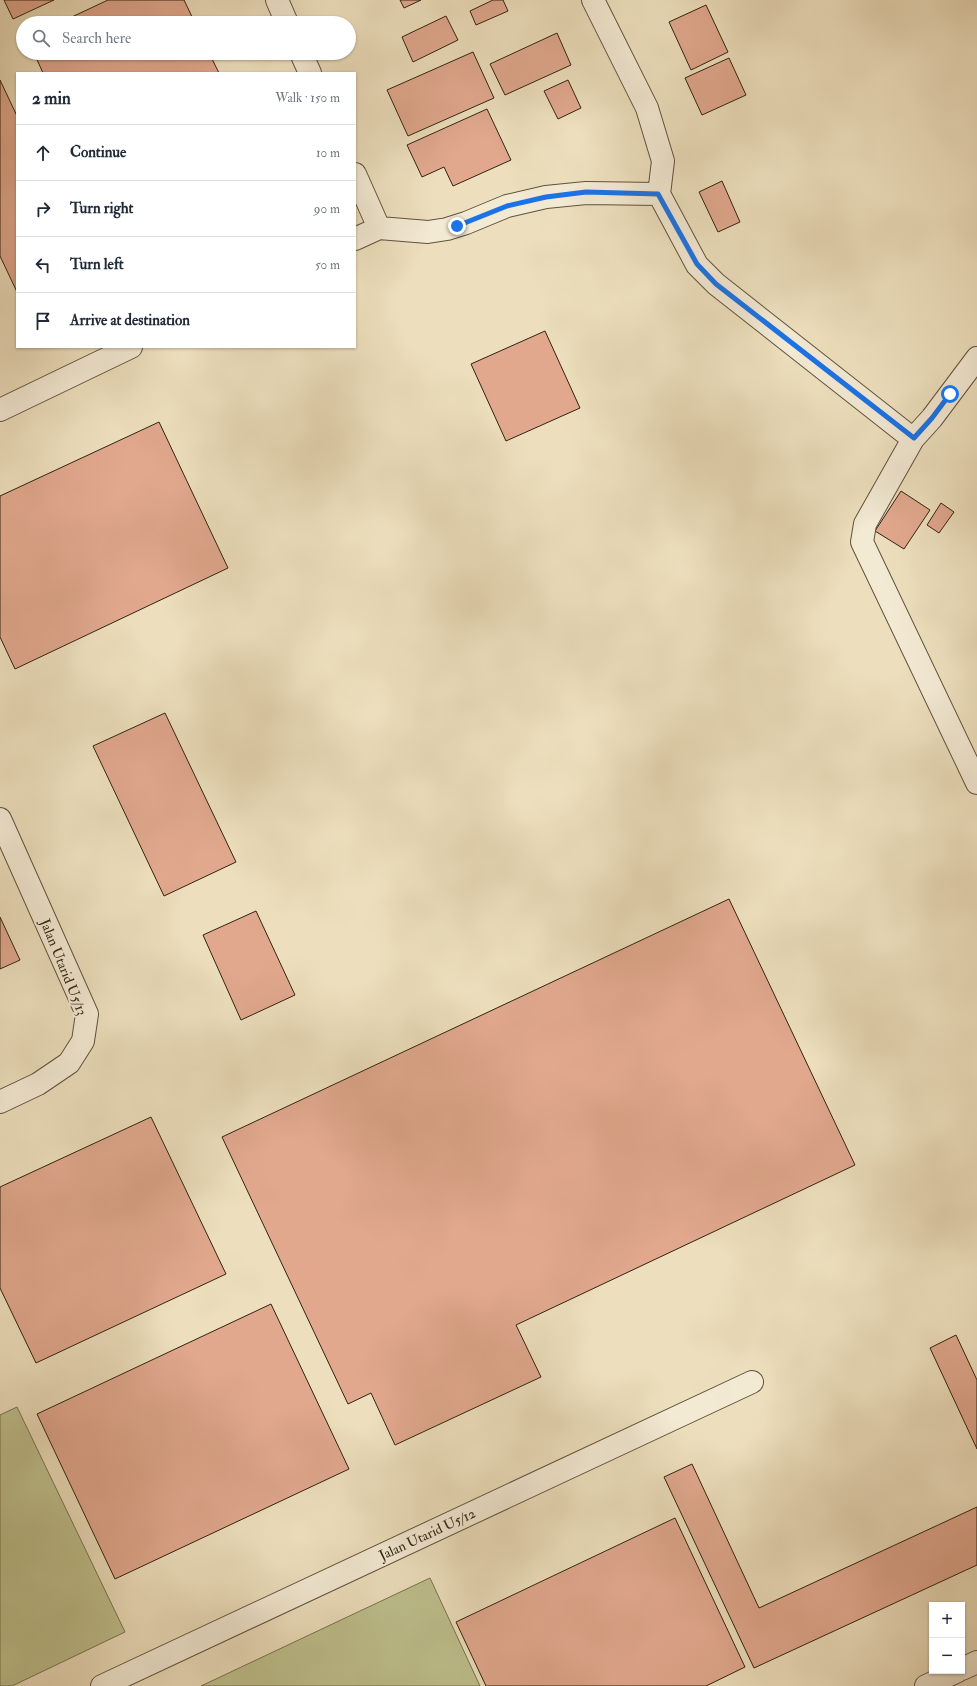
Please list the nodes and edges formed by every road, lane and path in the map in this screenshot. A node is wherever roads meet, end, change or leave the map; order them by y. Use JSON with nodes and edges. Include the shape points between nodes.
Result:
{"nodes":[{"id":1,"x":277,"y":0,"type":"edge"},
{"id":2,"x":593,"y":0,"type":"edge"},
{"id":3,"x":284,"y":16,"type":"edge"},
{"id":4,"x":304,"y":60,"type":"edge"},
{"id":5,"x":310,"y":72,"type":"edge"},
{"id":6,"x":356,"y":176,"type":"edge"},
{"id":7,"x":658,"y":194,"type":"junction"},
{"id":8,"x":379,"y":228,"type":"junction"},
{"id":9,"x":356,"y":239,"type":"edge"},
{"id":10,"x":129,"y":348,"type":"edge"},
{"id":11,"x":977,"y":358,"type":"edge"},
{"id":12,"x":0,"y":410,"type":"edge"},
{"id":13,"x":914,"y":438,"type":"junction"},
{"id":14,"x":977,"y":783,"type":"edge"},
{"id":15,"x":0,"y":820,"type":"edge"},
{"id":16,"x":0,"y":1102,"type":"edge"},
{"id":17,"x":752,"y":1382,"type":"dead end"},
{"id":18,"x":977,"y":1662,"type":"edge"},
{"id":19,"x":965,"y":1668,"type":"edge"},
{"id":20,"x":952,"y":1674,"type":"edge"},
{"id":21,"x":102,"y":1686,"type":"edge"},
{"id":22,"x":926,"y":1686,"type":"edge"}],
"edges":[{"from":1,"to":3,"type":"street"},
{"from":2,"to":7,"type":"street","via":[[647,108],[663,161]]},
{"from":4,"to":5,"type":"street"},
{"from":6,"to":8,"type":"street"},
{"from":7,"to":8,"type":"street","via":[[586,192],[546,197],[507,206],[447,229],[428,232]]},
{"from":7,"to":13,"type":"street","via":[[697,264],[716,284]]},
{"from":8,"to":9,"type":"street"},
{"from":10,"to":12,"type":"street"},
{"from":11,"to":13,"type":"street"},
{"from":13,"to":14,"type":"street","via":[[865,524],[862,542]]},
{"from":15,"to":16,"type":"street","name":"Jalan Utarid U5/13","via":[[86,1014],[83,1041],[69,1063],[38,1084]]},
{"from":17,"to":21,"type":"street","name":"Jalan Utarid U5/12"},
{"from":18,"to":19,"type":"street"},
{"from":20,"to":22,"type":"street"}]}
